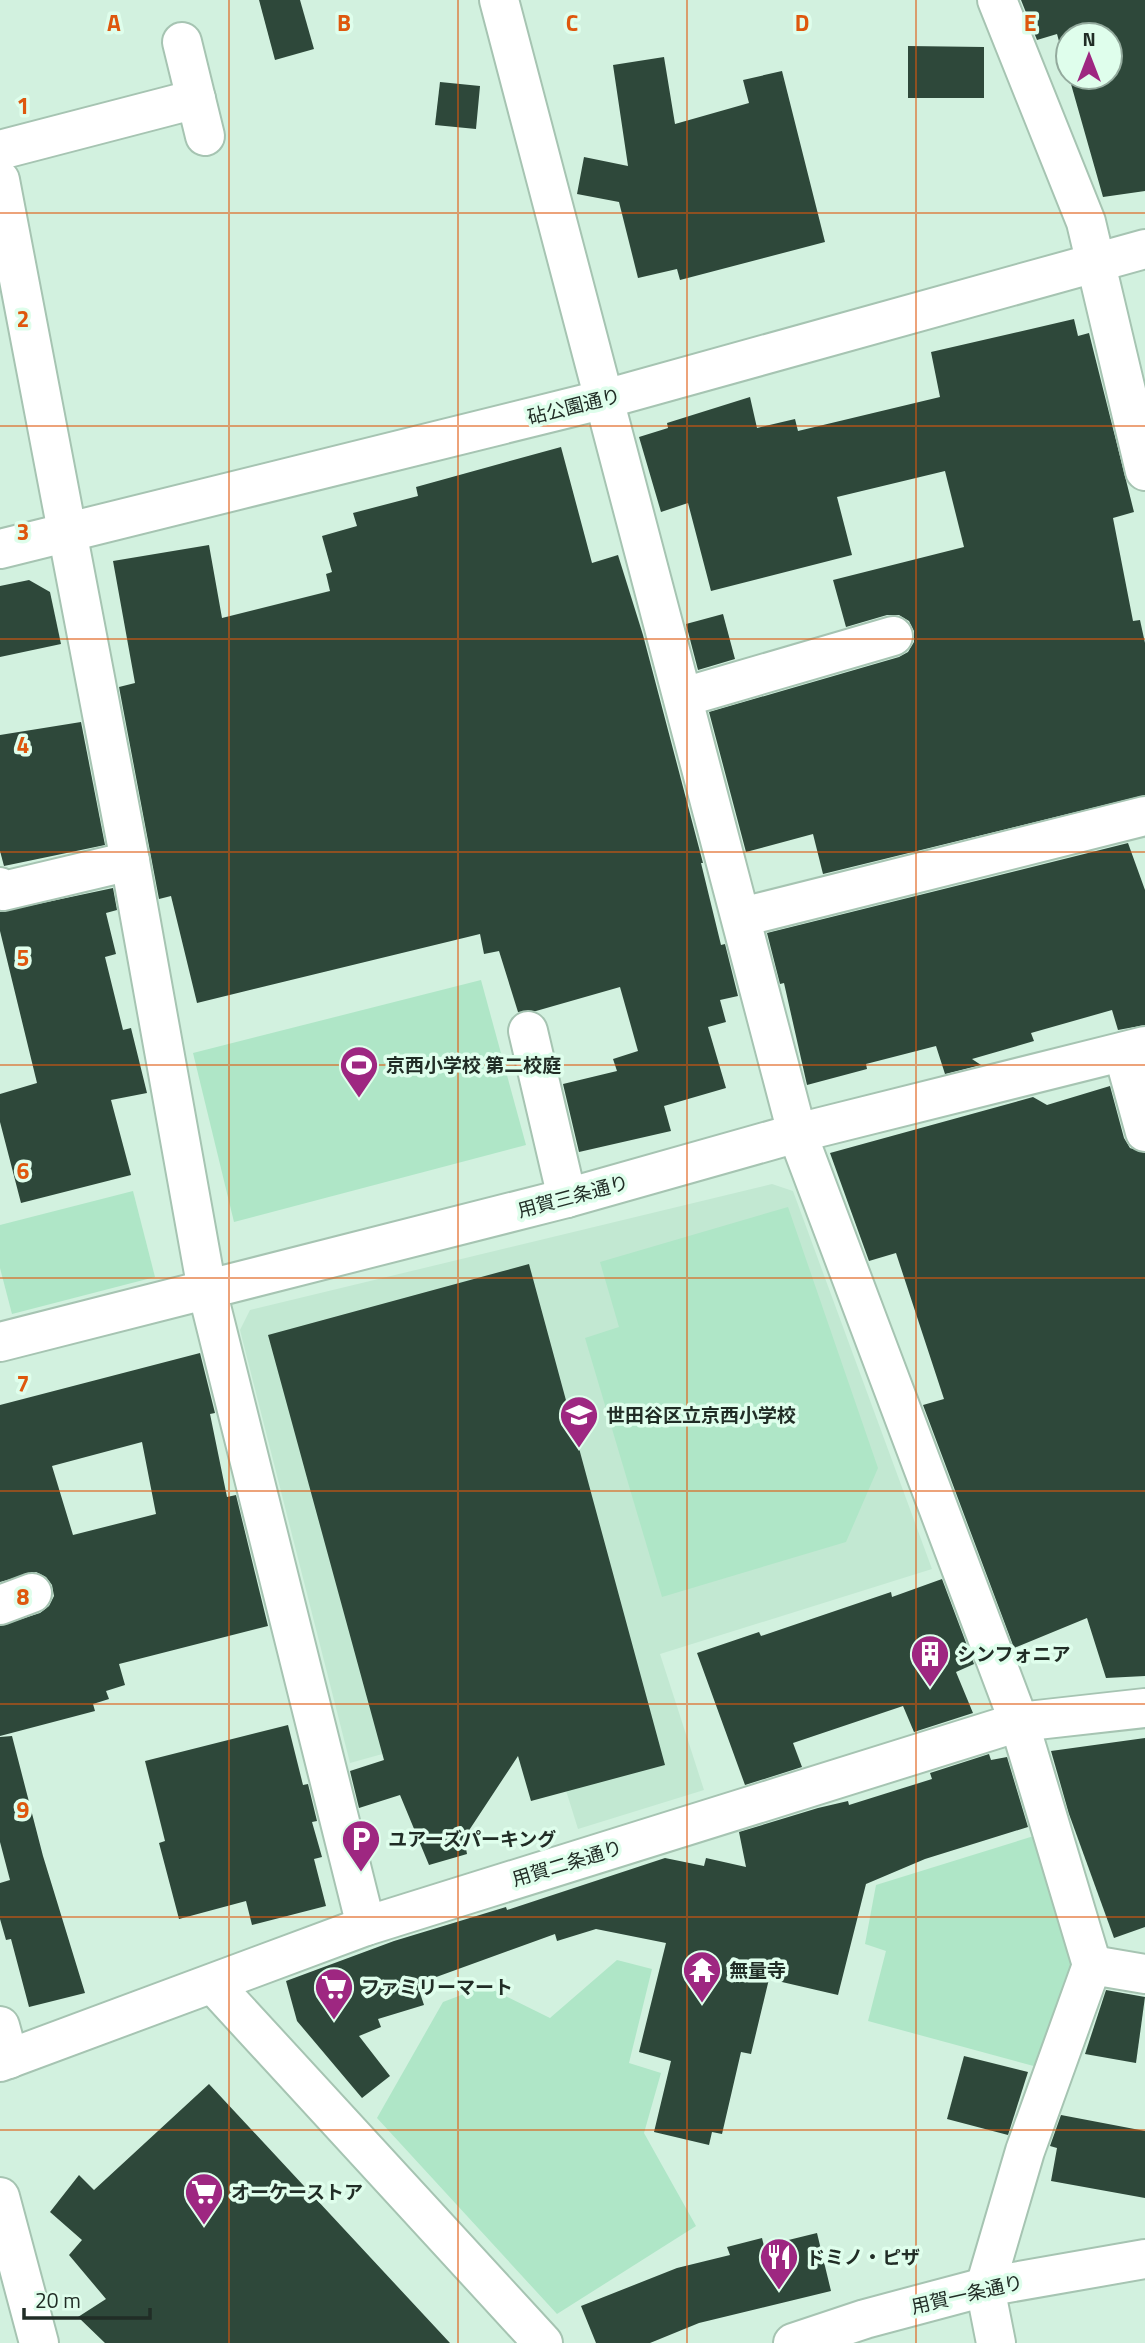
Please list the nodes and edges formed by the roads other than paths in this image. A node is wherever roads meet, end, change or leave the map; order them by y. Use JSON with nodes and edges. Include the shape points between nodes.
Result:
{"nodes":[{"id":1,"x":499,"y":0,"type":"edge"},
{"id":2,"x":997,"y":0,"type":"edge"},
{"id":3,"x":182,"y":42,"type":"dead end"},
{"id":4,"x":196,"y":99,"type":"junction"},
{"id":5,"x":205,"y":136,"type":"dead end"},
{"id":6,"x":0,"y":150,"type":"edge"},
{"id":7,"x":0,"y":180,"type":"edge"},
{"id":8,"x":1145,"y":249,"type":"edge"},
{"id":9,"x":1097,"y":261,"type":"junction"},
{"id":10,"x":605,"y":399,"type":"junction"},
{"id":11,"x":1145,"y":471,"type":"edge"},
{"id":12,"x":66,"y":531,"type":"junction"},
{"id":13,"x":0,"y":549,"type":"edge"},
{"id":14,"x":893,"y":636,"type":"dead end"},
{"id":15,"x":684,"y":697,"type":"junction"},
{"id":16,"x":1145,"y":816,"type":"edge"},
{"id":17,"x":130,"y":861,"type":"junction"},
{"id":18,"x":0,"y":887,"type":"edge"},
{"id":19,"x":742,"y":917,"type":"junction"},
{"id":20,"x":528,"y":1031,"type":"dead end"},
{"id":21,"x":1134,"y":1049,"type":"edge"},
{"id":22,"x":1145,"y":1132,"type":"edge"},
{"id":23,"x":797,"y":1133,"type":"junction"},
{"id":24,"x":567,"y":1198,"type":"junction"},
{"id":25,"x":207,"y":1290,"type":"junction"},
{"id":26,"x":0,"y":1342,"type":"edge"},
{"id":27,"x":1145,"y":1708,"type":"edge"},
{"id":28,"x":1019,"y":1722,"type":"junction"},
{"id":29,"x":366,"y":1926,"type":"junction"},
{"id":30,"x":1092,"y":1965,"type":"junction"},
{"id":31,"x":1145,"y":1974,"type":"edge"},
{"id":32,"x":214,"y":1985,"type":"junction"},
{"id":33,"x":3,"y":2049,"type":"edge"},
{"id":34,"x":0,"y":2197,"type":"edge"},
{"id":35,"x":1145,"y":2259,"type":"edge"},
{"id":36,"x":985,"y":2287,"type":"junction"},
{"id":37,"x":39,"y":2343,"type":"edge"},
{"id":38,"x":542,"y":2343,"type":"edge"},
{"id":39,"x":793,"y":2343,"type":"edge"},
{"id":40,"x":996,"y":2343,"type":"edge"}],
"edges":[{"from":1,"to":10,"type":"street"},
{"from":2,"to":9,"type":"street","via":[[1086,222]]},
{"from":3,"to":4,"type":"street"},
{"from":4,"to":5,"type":"street"},
{"from":4,"to":6,"type":"street"},
{"from":7,"to":12,"type":"street"},
{"from":8,"to":9,"type":"street","name":"砧公園通り"},
{"from":9,"to":10,"type":"street","name":"砧公園通り"},
{"from":9,"to":11,"type":"street"},
{"from":10,"to":12,"type":"street","name":"砧公園通り"},
{"from":10,"to":15,"type":"street"},
{"from":12,"to":13,"type":"street","name":"砧公園通り"},
{"from":12,"to":17,"type":"street"},
{"from":14,"to":15,"type":"street"},
{"from":15,"to":19,"type":"street"},
{"from":16,"to":19,"type":"street"},
{"from":17,"to":18,"type":"street","via":[[3,891]]},
{"from":17,"to":25,"type":"street"},
{"from":19,"to":23,"type":"street"},
{"from":20,"to":24,"type":"street"},
{"from":21,"to":22,"type":"street"},
{"from":21,"to":23,"type":"street","name":"用賀三条通り"},
{"from":23,"to":24,"type":"street","name":"用賀三条通り"},
{"from":23,"to":28,"type":"street"},
{"from":24,"to":25,"type":"street","name":"用賀三条通り"},
{"from":25,"to":26,"type":"street","name":"用賀三条通り"},
{"from":25,"to":29,"type":"street"},
{"from":27,"to":28,"type":"street","name":"用賀二条通り"},
{"from":28,"to":29,"type":"street","name":"用賀二条通り"},
{"from":28,"to":30,"type":"street"},
{"from":29,"to":32,"type":"street","name":"用賀二条通り"},
{"from":30,"to":31,"type":"street"},
{"from":30,"to":36,"type":"street","via":[[1025,2151]]},
{"from":32,"to":33,"type":"street","name":"用賀二条通り"},
{"from":32,"to":38,"type":"street"},
{"from":34,"to":37,"type":"street"},
{"from":35,"to":36,"type":"street","name":"用賀一条通り"},
{"from":36,"to":39,"type":"street","name":"用賀一条通り"},
{"from":36,"to":40,"type":"street"}]}
